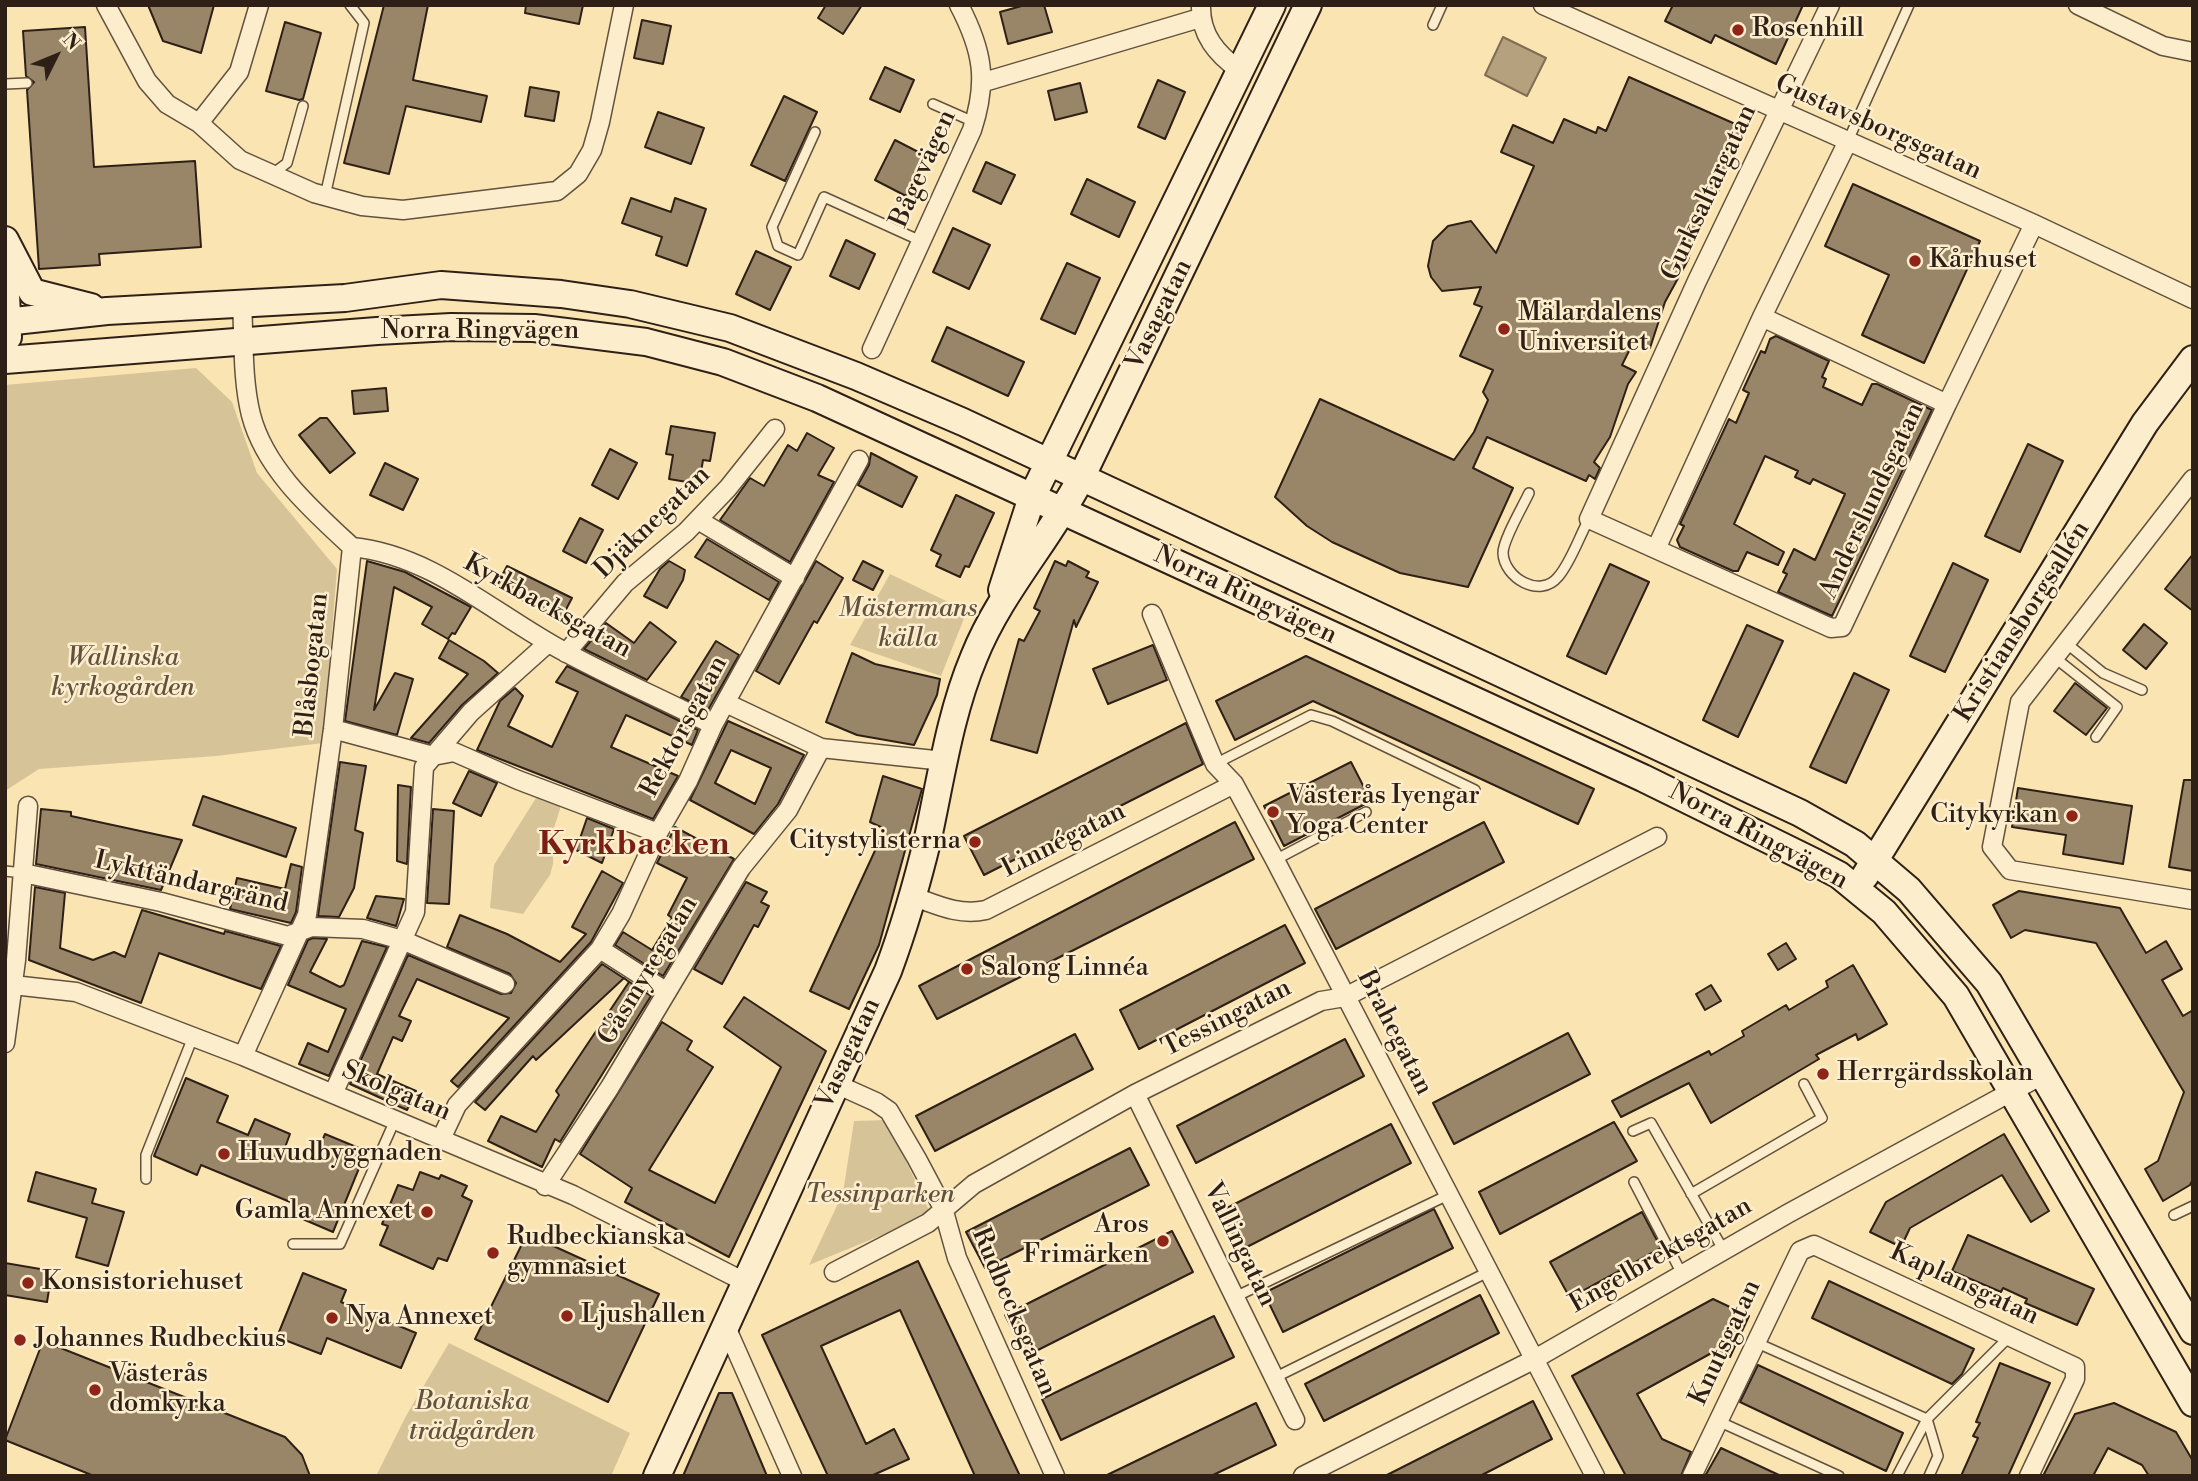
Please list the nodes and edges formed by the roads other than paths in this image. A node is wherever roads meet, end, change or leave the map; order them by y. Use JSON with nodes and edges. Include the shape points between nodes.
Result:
{"nodes":[{"id":1,"x":106,"y":5,"type":"edge"},
{"id":2,"x":258,"y":5,"type":"edge"},
{"id":3,"x":349,"y":5,"type":"edge"},
{"id":4,"x":624,"y":5,"type":"edge"},
{"id":5,"x":958,"y":5,"type":"edge"},
{"id":6,"x":1272,"y":5,"type":"edge"},
{"id":7,"x":1308,"y":5,"type":"edge"},
{"id":8,"x":1442,"y":5,"type":"edge"},
{"id":9,"x":1542,"y":5,"type":"edge"},
{"id":10,"x":1830,"y":5,"type":"edge"},
{"id":11,"x":1909,"y":5,"type":"edge"},
{"id":12,"x":2078,"y":5,"type":"edge"},
{"id":13,"x":1201,"y":12,"type":"edge"},
{"id":14,"x":1433,"y":25,"type":"dead end"},
{"id":15,"x":2193,"y":52,"type":"edge"},
{"id":16,"x":1239,"y":70,"type":"junction"},
{"id":17,"x":984,"y":82,"type":"junction"},
{"id":18,"x":27,"y":83,"type":"dead end"},
{"id":19,"x":5,"y":84,"type":"edge"},
{"id":20,"x":933,"y":104,"type":"dead end"},
{"id":21,"x":303,"y":106,"type":"dead end"},
{"id":22,"x":1777,"y":113,"type":"junction"},
{"id":23,"x":974,"y":122,"type":"junction"},
{"id":24,"x":199,"y":123,"type":"junction"},
{"id":25,"x":816,"y":132,"type":"dead end"},
{"id":26,"x":1847,"y":143,"type":"junction"},
{"id":27,"x":270,"y":176,"type":"junction"},
{"id":28,"x":325,"y":196,"type":"junction"},
{"id":29,"x":2034,"y":225,"type":"junction"},
{"id":30,"x":5,"y":240,"type":"edge"},
{"id":31,"x":920,"y":241,"type":"junction"},
{"id":32,"x":5,"y":273,"type":"edge"},
{"id":33,"x":2193,"y":299,"type":"edge"},
{"id":34,"x":242,"y":301,"type":"junction"},
{"id":35,"x":107,"y":311,"type":"junction"},
{"id":36,"x":1762,"y":317,"type":"junction"},
{"id":37,"x":6,"y":323,"type":"edge"},
{"id":38,"x":244,"y":341,"type":"junction"},
{"id":39,"x":872,"y":349,"type":"dead end"},
{"id":40,"x":2193,"y":359,"type":"edge"},
{"id":41,"x":7,"y":360,"type":"edge"},
{"id":42,"x":1947,"y":404,"type":"junction"},
{"id":43,"x":775,"y":429,"type":"dead end"},
{"id":44,"x":859,"y":460,"type":"dead end"},
{"id":45,"x":1049,"y":462,"type":"junction"},
{"id":46,"x":1082,"y":478,"type":"junction"},
{"id":47,"x":2190,"y":491,"type":"edge"},
{"id":48,"x":1529,"y":494,"type":"dead end"},
{"id":49,"x":1032,"y":498,"type":"junction"},
{"id":50,"x":1064,"y":512,"type":"junction"},
{"id":51,"x":1589,"y":519,"type":"junction"},
{"id":52,"x":698,"y":520,"type":"junction"},
{"id":53,"x":352,"y":547,"type":"junction"},
{"id":54,"x":1656,"y":549,"type":"junction"},
{"id":55,"x":795,"y":578,"type":"junction"},
{"id":56,"x":1152,"y":614,"type":"dead end"},
{"id":57,"x":994,"y":615,"type":"junction"},
{"id":58,"x":548,"y":643,"type":"junction"},
{"id":59,"x":2060,"y":650,"type":"junction"},
{"id":60,"x":566,"y":653,"type":"junction"},
{"id":61,"x":2142,"y":690,"type":"dead end"},
{"id":62,"x":726,"y":703,"type":"junction"},
{"id":63,"x":713,"y":725,"type":"junction"},
{"id":64,"x":333,"y":729,"type":"junction"},
{"id":65,"x":2096,"y":737,"type":"dead end"},
{"id":66,"x":821,"y":748,"type":"junction"},
{"id":67,"x":433,"y":756,"type":"junction"},
{"id":68,"x":944,"y":761,"type":"junction"},
{"id":69,"x":1216,"y":764,"type":"junction"},
{"id":70,"x":1234,"y":784,"type":"junction"},
{"id":71,"x":1475,"y":790,"type":"dead end"},
{"id":72,"x":28,"y":806,"type":"dead end"},
{"id":73,"x":1366,"y":812,"type":"dead end"},
{"id":74,"x":658,"y":833,"type":"junction"},
{"id":75,"x":1657,"y":837,"type":"dead end"},
{"id":76,"x":1275,"y":860,"type":"junction"},
{"id":77,"x":1875,"y":861,"type":"junction"},
{"id":78,"x":14,"y":872,"type":"edge"},
{"id":79,"x":1857,"y":889,"type":"junction"},
{"id":80,"x":912,"y":896,"type":"junction"},
{"id":81,"x":2193,"y":900,"type":"edge"},
{"id":82,"x":12,"y":929,"type":"edge"},
{"id":83,"x":299,"y":930,"type":"junction"},
{"id":84,"x":402,"y":940,"type":"junction"},
{"id":85,"x":600,"y":949,"type":"junction"},
{"id":86,"x":505,"y":984,"type":"dead end"},
{"id":87,"x":13,"y":985,"type":"junction"},
{"id":88,"x":667,"y":992,"type":"junction"},
{"id":89,"x":1345,"y":997,"type":"junction"},
{"id":90,"x":193,"y":1037,"type":"junction"},
{"id":91,"x":5,"y":1043,"type":"edge"},
{"id":92,"x":243,"y":1056,"type":"junction"},
{"id":93,"x":2042,"y":1075,"type":"junction"},
{"id":94,"x":836,"y":1084,"type":"junction"},
{"id":95,"x":1804,"y":1084,"type":"dead end"},
{"id":96,"x":2011,"y":1092,"type":"junction"},
{"id":97,"x":333,"y":1094,"type":"junction"},
{"id":98,"x":1135,"y":1094,"type":"junction"},
{"id":99,"x":395,"y":1120,"type":"junction"},
{"id":100,"x":1633,"y":1132,"type":"dead end"},
{"id":101,"x":441,"y":1139,"type":"junction"},
{"id":102,"x":146,"y":1179,"type":"dead end"},
{"id":103,"x":1634,"y":1182,"type":"dead end"},
{"id":104,"x":545,"y":1186,"type":"junction"},
{"id":105,"x":1691,"y":1194,"type":"junction"},
{"id":106,"x":1448,"y":1195,"type":"junction"},
{"id":107,"x":2193,"y":1206,"type":"edge"},
{"id":108,"x":943,"y":1208,"type":"junction"},
{"id":109,"x":2174,"y":1215,"type":"dead end"},
{"id":110,"x":293,"y":1244,"type":"dead end"},
{"id":111,"x":1817,"y":1246,"type":"joint"},
{"id":112,"x":1724,"y":1251,"type":"junction"},
{"id":113,"x":834,"y":1272,"type":"dead end"},
{"id":114,"x":1488,"y":1272,"type":"junction"},
{"id":115,"x":1682,"y":1274,"type":"junction"},
{"id":116,"x":745,"y":1282,"type":"junction"},
{"id":117,"x":1235,"y":1297,"type":"junction"},
{"id":118,"x":726,"y":1327,"type":"junction"},
{"id":119,"x":2193,"y":1331,"type":"edge"},
{"id":120,"x":2011,"y":1335,"type":"junction"},
{"id":121,"x":1755,"y":1342,"type":"junction"},
{"id":122,"x":1533,"y":1360,"type":"junction"},
{"id":123,"x":1274,"y":1378,"type":"junction"},
{"id":124,"x":2193,"y":1403,"type":"edge"},
{"id":125,"x":1927,"y":1419,"type":"junction"},
{"id":126,"x":1295,"y":1420,"type":"dead end"},
{"id":127,"x":1718,"y":1421,"type":"junction"},
{"id":128,"x":2033,"y":1475,"type":"edge"},
{"id":129,"x":657,"y":1476,"type":"edge"},
{"id":130,"x":792,"y":1476,"type":"edge"},
{"id":131,"x":1055,"y":1476,"type":"edge"},
{"id":132,"x":1303,"y":1476,"type":"edge"},
{"id":133,"x":1595,"y":1476,"type":"edge"},
{"id":134,"x":1692,"y":1476,"type":"edge"},
{"id":135,"x":1839,"y":1476,"type":"edge"},
{"id":136,"x":1897,"y":1476,"type":"edge"},
{"id":137,"x":1928,"y":1476,"type":"edge"}],
"edges":[{"from":1,"to":24,"type":"street","via":[[147,81],[167,104]]},
{"from":2,"to":24,"type":"street","via":[[239,72]]},
{"from":3,"to":28,"type":"lane","via":[[364,23]]},
{"from":4,"to":28,"type":"street","via":[[592,150],[578,174],[556,191],[403,210]]},
{"from":5,"to":17,"type":"street","name":"Bågevägen","via":[[978,53]]},
{"from":6,"to":16,"type":"main road","name":"Vasagatan"},
{"from":7,"to":46,"type":"main road","name":"Vasagatan"},
{"from":8,"to":14,"type":"lane"},
{"from":9,"to":22,"type":"street","name":"Gustavsborgsgatan"},
{"from":10,"to":22,"type":"street","name":"Gurksaltargatan"},
{"from":11,"to":26,"type":"lane"},
{"from":12,"to":15,"type":"street","via":[[2163,46]]},
{"from":13,"to":16,"type":"street","via":[[1208,40]]},
{"from":13,"to":17,"type":"street"},
{"from":16,"to":45,"type":"main road","name":"Vasagatan"},
{"from":17,"to":23,"type":"street","name":"Bågevägen"},
{"from":18,"to":19,"type":"lane"},
{"from":20,"to":23,"type":"lane"},
{"from":21,"to":27,"type":"lane","via":[[287,163]]},
{"from":22,"to":26,"type":"street","name":"Gustavsborgsgatan"},
{"from":22,"to":51,"type":"street","name":"Gurksaltargatan"},
{"from":23,"to":31,"type":"street","name":"Bågevägen"},
{"from":24,"to":27,"type":"street","via":[[240,160]]},
{"from":25,"to":31,"type":"lane","via":[[772,227],[778,246],[798,255],[824,198]]},
{"from":26,"to":29,"type":"street","name":"Gustavsborgsgatan"},
{"from":26,"to":36,"type":"street"},
{"from":27,"to":28,"type":"street"},
{"from":29,"to":33,"type":"street","name":"Gustavsborgsgatan"},
{"from":29,"to":42,"type":"street","name":"Anderslundsgatan"},
{"from":30,"to":35,"type":"main road","via":[[32,292]]},
{"from":31,"to":39,"type":"street","name":"Bågevägen"},
{"from":32,"to":37,"type":"main road"},
{"from":34,"to":35,"type":"main road","name":"Norra Ringvägen"},
{"from":34,"to":38,"type":"street"},
{"from":34,"to":45,"type":"main road","name":"Norra Ringvägen","via":[[345,298],[441,285],[630,304],[773,343]]},
{"from":35,"to":37,"type":"main road","name":"Norra Ringvägen"},
{"from":36,"to":42,"type":"street","name":"Anderslundsgatan"},
{"from":36,"to":54,"type":"street"},
{"from":37,"to":41,"type":"main road"},
{"from":38,"to":41,"type":"main road","name":"Norra Ringvägen"},
{"from":38,"to":49,"type":"main road","name":"Norra Ringvägen","via":[[451,327],[534,328],[646,342],[723,362],[817,398]]},
{"from":38,"to":53,"type":"street","via":[[251,414],[264,448],[312,508]]},
{"from":40,"to":77,"type":"main road","name":"Kristiansborgsallén","via":[[2145,423]]},
{"from":42,"to":54,"type":"street","name":"Anderslundsgatan","via":[[1842,627],[1831,628]]},
{"from":43,"to":52,"type":"street","name":"Djäknegatan"},
{"from":44,"to":55,"type":"street","name":"Rektorsgatan"},
{"from":45,"to":46,"type":"main road","name":"Norra Ringvägen"},
{"from":45,"to":49,"type":"main road","name":"Vasagatan"},
{"from":46,"to":50,"type":"main road","name":"Vasagatan"},
{"from":46,"to":77,"type":"main road","name":"Norra Ringvägen","via":[[1800,813],[1855,844]]},
{"from":47,"to":59,"type":"street","name":"Kristiansborgsallén"},
{"from":48,"to":51,"type":"lane","via":[[1503,551],[1505,568],[1517,580],[1534,587],[1558,578]]},
{"from":49,"to":50,"type":"main road","name":"Norra Ringvägen"},
{"from":49,"to":57,"type":"main road","name":"Vasagatan"},
{"from":50,"to":57,"type":"main road","name":"Vasagatan"},
{"from":50,"to":79,"type":"main road","name":"Norra Ringvägen","via":[[1643,778],[1816,863]]},
{"from":51,"to":54,"type":"street","name":"Anderslundsgatan"},
{"from":52,"to":55,"type":"street"},
{"from":52,"to":60,"type":"street","name":"Djäknegatan","via":[[625,583]]},
{"from":53,"to":58,"type":"street","name":"Kyrkbacksgatan","via":[[391,554],[428,571],[477,595]]},
{"from":53,"to":64,"type":"street","name":"Blåsbogatan"},
{"from":55,"to":62,"type":"street","name":"Rektorsgatan"},
{"from":56,"to":69,"type":"street","name":"Brahegatan"},
{"from":57,"to":68,"type":"main road","name":"Vasagatan","via":[[967,676]]},
{"from":58,"to":60,"type":"street","name":"Kyrkbacksgatan"},
{"from":58,"to":67,"type":"street","via":[[471,712]]},
{"from":59,"to":61,"type":"lane"},
{"from":59,"to":65,"type":"lane","via":[[2117,706]]},
{"from":59,"to":81,"type":"street","name":"Kristiansborgsallén","via":[[2020,702],[1992,847],[2010,870]]},
{"from":60,"to":63,"type":"street","name":"Kyrkbacksgatan"},
{"from":62,"to":63,"type":"street","name":"Rektorsgatan"},
{"from":62,"to":66,"type":"street"},
{"from":63,"to":74,"type":"street","name":"Rektorsgatan"},
{"from":64,"to":67,"type":"street"},
{"from":64,"to":83,"type":"street","name":"Blåsbogatan","via":[[315,869],[307,915]]},
{"from":66,"to":68,"type":"street"},
{"from":66,"to":88,"type":"street","name":"Gåsmyregatan","via":[[788,810],[741,868]]},
{"from":67,"to":74,"type":"street","via":[[454,752]]},
{"from":67,"to":84,"type":"street","via":[[424,767],[415,912]]},
{"from":68,"to":80,"type":"main road","name":"Vasagatan"},
{"from":69,"to":70,"type":"street","name":"Brahegatan"},
{"from":69,"to":71,"type":"lane","via":[[1311,715]]},
{"from":70,"to":76,"type":"street","name":"Brahegatan"},
{"from":70,"to":80,"type":"street","name":"Linnégatan","via":[[986,910],[953,911]]},
{"from":72,"to":78,"type":"street"},
{"from":73,"to":76,"type":"lane"},
{"from":74,"to":85,"type":"street","name":"Rektorsgatan"},
{"from":75,"to":89,"type":"street","name":"Tessingatan"},
{"from":76,"to":89,"type":"street","name":"Brahegatan"},
{"from":77,"to":79,"type":"main road","name":"Kristiansborgsallén"},
{"from":77,"to":93,"type":"main road","name":"Norra Ringvägen","via":[[1909,890],[1989,983]]},
{"from":78,"to":82,"type":"street"},
{"from":78,"to":83,"type":"street","name":"Lykttändargränd","via":[[161,902],[288,936]]},
{"from":79,"to":96,"type":"main road","name":"Norra Ringvägen","via":[[1884,912],[1956,996]]},
{"from":80,"to":94,"type":"main road","name":"Vasagatan","via":[[888,971]]},
{"from":82,"to":87,"type":"street"},
{"from":83,"to":84,"type":"street","name":"Lykttändargränd","via":[[363,929]]},
{"from":83,"to":92,"type":"street","name":"Blåsbogatan"},
{"from":84,"to":86,"type":"street","name":"Lykttändargränd"},
{"from":84,"to":97,"type":"street"},
{"from":85,"to":88,"type":"street"},
{"from":85,"to":101,"type":"street","name":"Rektorsgatan","via":[[457,1105]]},
{"from":87,"to":90,"type":"street","name":"Skolgatan","via":[[76,992]]},
{"from":87,"to":91,"type":"street"},
{"from":88,"to":104,"type":"street","name":"Gåsmyregatan"},
{"from":89,"to":98,"type":"street","name":"Tessingatan","via":[[1321,1001]]},
{"from":89,"to":106,"type":"street","name":"Brahegatan"},
{"from":90,"to":92,"type":"street","name":"Skolgatan"},
{"from":90,"to":102,"type":"lane","via":[[146,1155]]},
{"from":92,"to":97,"type":"street","name":"Skolgatan"},
{"from":93,"to":96,"type":"street","name":"Engelbrektsgatan"},
{"from":93,"to":119,"type":"main road","name":"Norra Ringvägen"},
{"from":94,"to":108,"type":"street","name":"Rudbecksgatan","via":[[889,1111]]},
{"from":94,"to":116,"type":"main road","name":"Vasagatan"},
{"from":95,"to":105,"type":"lane","via":[[1822,1118]]},
{"from":96,"to":112,"type":"street","name":"Engelbrektsgatan"},
{"from":96,"to":124,"type":"main road","name":"Norra Ringvägen"},
{"from":97,"to":99,"type":"street","name":"Skolgatan"},
{"from":98,"to":108,"type":"street","name":"Tessingatan","via":[[974,1184]]},
{"from":98,"to":117,"type":"street","name":"Vallingatan"},
{"from":99,"to":101,"type":"street","name":"Skolgatan"},
{"from":99,"to":110,"type":"lane","via":[[340,1244]]},
{"from":100,"to":105,"type":"lane","via":[[1651,1123]]},
{"from":101,"to":104,"type":"street","name":"Skolgatan"},
{"from":103,"to":115,"type":"lane"},
{"from":104,"to":116,"type":"street","name":"Skolgatan","via":[[573,1195]]},
{"from":105,"to":112,"type":"lane"},
{"from":106,"to":114,"type":"street","name":"Brahegatan"},
{"from":106,"to":117,"type":"lane"},
{"from":107,"to":109,"type":"lane"},
{"from":108,"to":113,"type":"street","name":"Tessingatan","via":[[928,1223]]},
{"from":108,"to":131,"type":"street","name":"Rudbecksgatan","via":[[957,1258]]},
{"from":111,"to":120,"type":"street","name":"Kaplansgatan"},
{"from":111,"to":121,"type":"street","name":"Knutsgatan","via":[[1800,1251]]},
{"from":112,"to":115,"type":"street","name":"Engelbrektsgatan"},
{"from":114,"to":122,"type":"street","name":"Brahegatan"},
{"from":114,"to":123,"type":"lane"},
{"from":115,"to":122,"type":"street","name":"Engelbrektsgatan"},
{"from":116,"to":118,"type":"main road","name":"Vasagatan"},
{"from":117,"to":123,"type":"street","name":"Vallingatan"},
{"from":118,"to":129,"type":"main road","name":"Vasagatan"},
{"from":118,"to":130,"type":"street"},
{"from":120,"to":125,"type":"lane"},
{"from":120,"to":128,"type":"street","name":"Kaplansgatan","via":[[2075,1367],[2074,1381]]},
{"from":121,"to":125,"type":"lane"},
{"from":121,"to":127,"type":"street","name":"Knutsgatan"},
{"from":122,"to":132,"type":"street","name":"Engelbrektsgatan"},
{"from":122,"to":133,"type":"street","name":"Brahegatan"},
{"from":123,"to":126,"type":"street","name":"Vallingatan"},
{"from":125,"to":136,"type":"lane"},
{"from":125,"to":137,"type":"lane","via":[[1938,1456]]},
{"from":127,"to":134,"type":"street","name":"Knutsgatan"},
{"from":127,"to":135,"type":"lane"}]}
